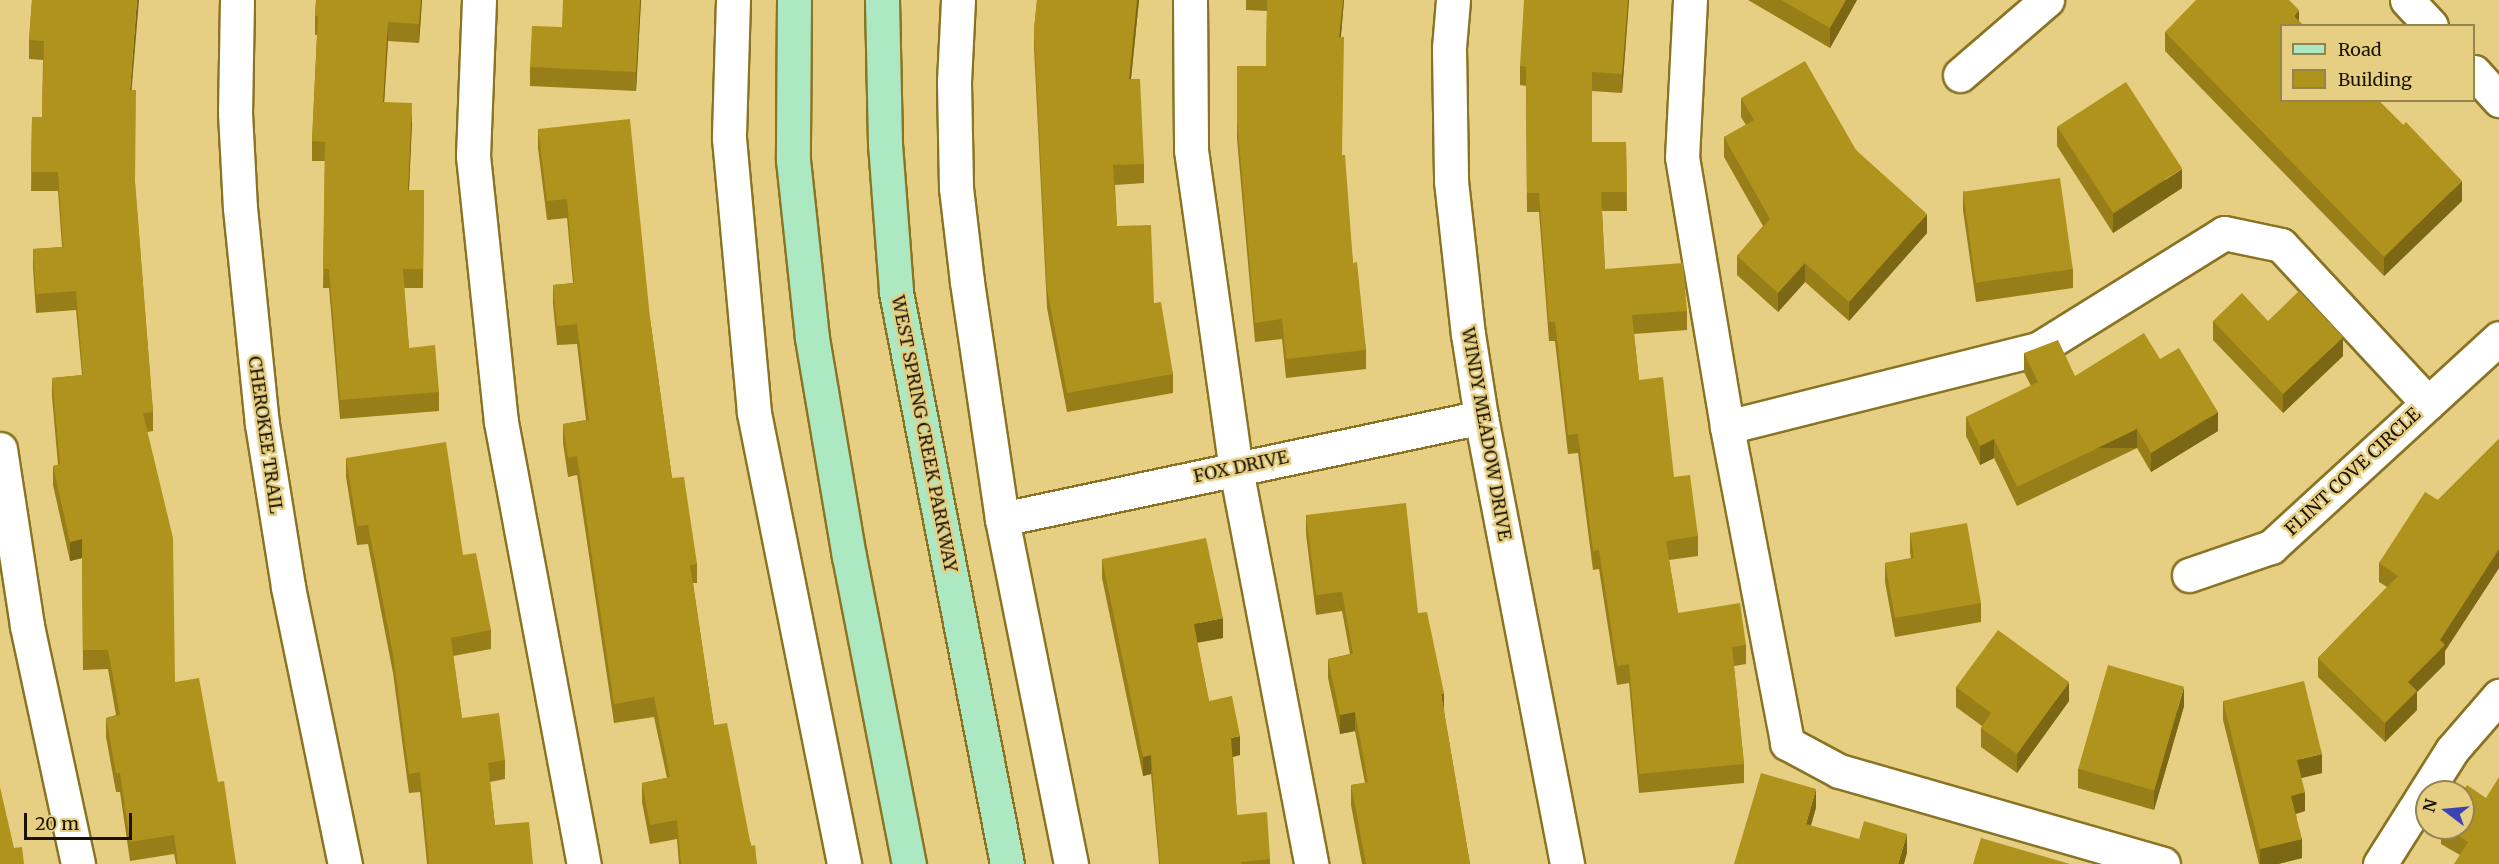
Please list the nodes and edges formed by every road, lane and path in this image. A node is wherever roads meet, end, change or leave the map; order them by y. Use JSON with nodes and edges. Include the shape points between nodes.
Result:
{"nodes":[{"id":1,"x":237,"y":0,"type":"edge"},
{"id":2,"x":479,"y":0,"type":"edge"},
{"id":3,"x":733,"y":0,"type":"edge"},
{"id":4,"x":794,"y":0,"type":"edge"},
{"id":5,"x":882,"y":0,"type":"edge"},
{"id":6,"x":958,"y":0,"type":"edge"},
{"id":7,"x":1190,"y":0,"type":"edge"},
{"id":8,"x":1453,"y":0,"type":"edge"},
{"id":9,"x":1690,"y":0,"type":"edge"},
{"id":10,"x":2047,"y":0,"type":"edge"},
{"id":11,"x":2407,"y":0,"type":"edge"},
{"id":12,"x":2429,"y":24,"type":"edge"},
{"id":13,"x":2475,"y":73,"type":"edge"},
{"id":14,"x":1960,"y":75,"type":"dead end"},
{"id":15,"x":2499,"y":100,"type":"edge"},
{"id":16,"x":2499,"y":338,"type":"edge"},
{"id":17,"x":2428,"y":403,"type":"junction"},
{"id":18,"x":1481,"y":417,"type":"junction"},
{"id":19,"x":1726,"y":427,"type":"junction"},
{"id":20,"x":0,"y":449,"type":"edge"},
{"id":21,"x":1236,"y":469,"type":"junction"},
{"id":22,"x":1002,"y":519,"type":"junction"},
{"id":23,"x":2189,"y":575,"type":"dead end"},
{"id":24,"x":2499,"y":696,"type":"edge"},
{"id":25,"x":78,"y":864,"type":"edge"},
{"id":26,"x":345,"y":864,"type":"edge"},
{"id":27,"x":584,"y":864,"type":"edge"},
{"id":28,"x":844,"y":864,"type":"edge"},
{"id":29,"x":909,"y":864,"type":"edge"},
{"id":30,"x":1007,"y":864,"type":"edge"},
{"id":31,"x":1071,"y":864,"type":"edge"},
{"id":32,"x":1311,"y":864,"type":"edge"},
{"id":33,"x":1567,"y":864,"type":"edge"},
{"id":34,"x":2163,"y":864,"type":"edge"},
{"id":35,"x":2380,"y":864,"type":"edge"}],
"edges":[{"from":1,"to":26,"type":"street","name":"CHEROKEE TRAIL","via":[[235,113],[240,208],[262,424],[288,587]]},
{"from":2,"to":27,"type":"street","via":[[473,156],[501,422]]},
{"from":3,"to":28,"type":"street","via":[[729,138],[754,413]]},
{"from":4,"to":29,"type":"main road","via":[[793,160],[812,338],[849,556]]},
{"from":5,"to":30,"type":"main road","name":"WEST SPRING CREEK PARKWAY","via":[[885,133],[896,292]]},
{"from":6,"to":22,"type":"street","via":[[954,83],[956,188]]},
{"from":7,"to":21,"type":"street","via":[[1191,150]]},
{"from":8,"to":18,"type":"street","name":"WINDY MEADOW DRIVE","via":[[1449,48],[1451,181]]},
{"from":9,"to":19,"type":"street","via":[[1682,157]]},
{"from":10,"to":14,"type":"street"},
{"from":11,"to":12,"type":"street"},
{"from":13,"to":15,"type":"street"},
{"from":16,"to":17,"type":"street","name":"FLINT COVE CIRCLE"},
{"from":17,"to":19,"type":"street","via":[[2281,245],[2224,233],[2038,349]]},
{"from":17,"to":23,"type":"street","name":"FLINT COVE CIRCLE","via":[[2271,547]]},
{"from":18,"to":21,"type":"street","name":"FOX DRIVE"},
{"from":18,"to":33,"type":"street","name":"WINDY MEADOW DRIVE"},
{"from":19,"to":34,"type":"street","via":[[1788,743],[1839,771]]},
{"from":20,"to":25,"type":"street","via":[[27,626]]},
{"from":21,"to":22,"type":"street","name":"FOX DRIVE"},
{"from":21,"to":32,"type":"street"},
{"from":22,"to":31,"type":"street"},
{"from":24,"to":35,"type":"street","via":[[2452,750]]}]}
